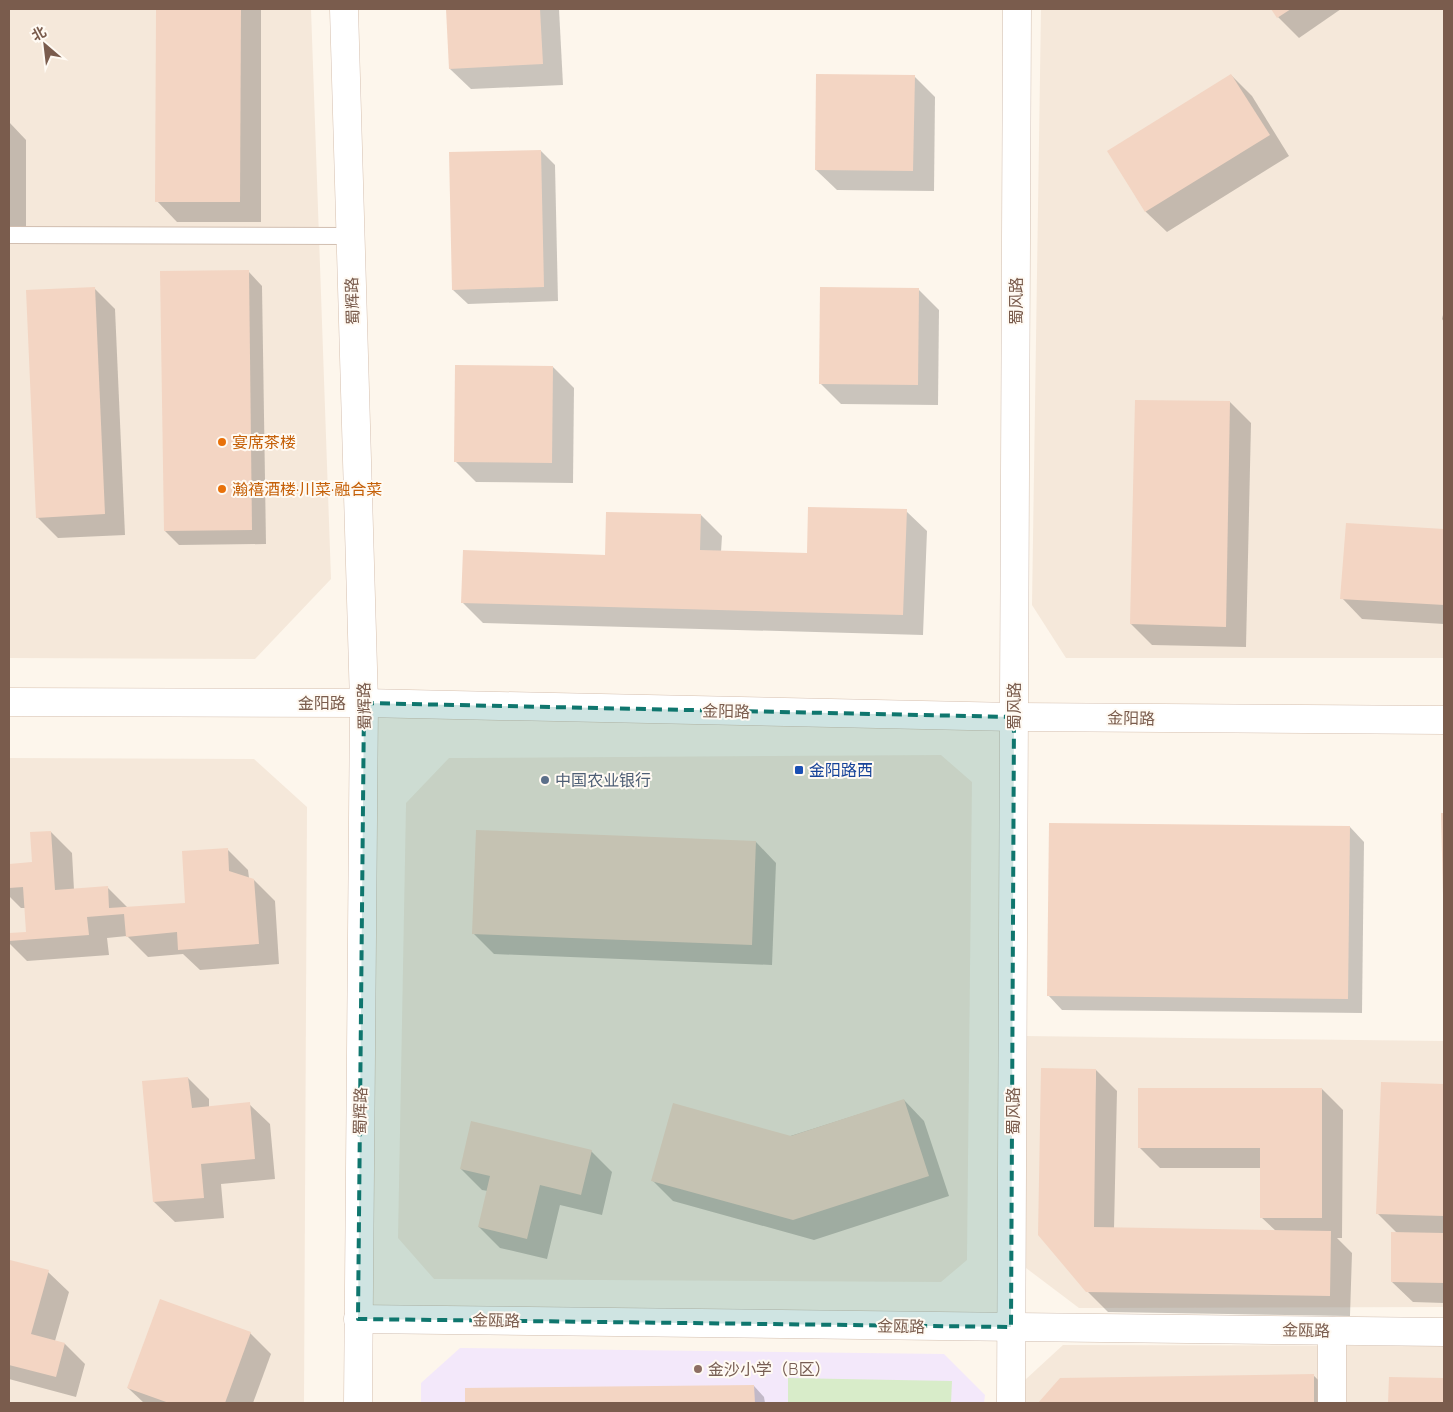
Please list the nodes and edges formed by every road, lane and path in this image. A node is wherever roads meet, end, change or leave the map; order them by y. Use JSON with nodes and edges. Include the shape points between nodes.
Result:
{"nodes":[{"id":1,"x":344,"y":9,"type":"edge"},
{"id":2,"x":1017,"y":9,"type":"edge"},
{"id":3,"x":9,"y":234,"type":"edge"},
{"id":4,"x":350,"y":236,"type":"junction"},
{"id":5,"x":9,"y":702,"type":"edge"},
{"id":6,"x":364,"y":703,"type":"junction"},
{"id":7,"x":1014,"y":717,"type":"junction"},
{"id":8,"x":1444,"y":720,"type":"edge"},
{"id":9,"x":358,"y":1319,"type":"junction"},
{"id":10,"x":1012,"y":1327,"type":"junction"},
{"id":11,"x":1332,"y":1330,"type":"junction"},
{"id":12,"x":1444,"y":1332,"type":"edge"},
{"id":13,"x":358,"y":1403,"type":"edge"},
{"id":14,"x":1011,"y":1403,"type":"edge"},
{"id":15,"x":1332,"y":1403,"type":"edge"}],
"edges":[{"from":1,"to":4,"type":"street","name":"蜀辉路"},
{"from":2,"to":7,"type":"street","name":"蜀风路"},
{"from":3,"to":4,"type":"lane"},
{"from":4,"to":6,"type":"street","name":"蜀辉路"},
{"from":5,"to":6,"type":"street","name":"金阳路"},
{"from":6,"to":7,"type":"street","name":"金阳路"},
{"from":6,"to":9,"type":"street","name":"蜀辉路"},
{"from":7,"to":8,"type":"street","name":"金阳路"},
{"from":7,"to":10,"type":"street","name":"蜀风路"},
{"from":9,"to":10,"type":"street","name":"金瓯路"},
{"from":9,"to":13,"type":"street","name":"蜀辉路"},
{"from":10,"to":11,"type":"street","name":"金瓯路"},
{"from":10,"to":14,"type":"street","name":"蜀风路"},
{"from":11,"to":12,"type":"street","name":"金瓯路"},
{"from":11,"to":15,"type":"street"}]}
